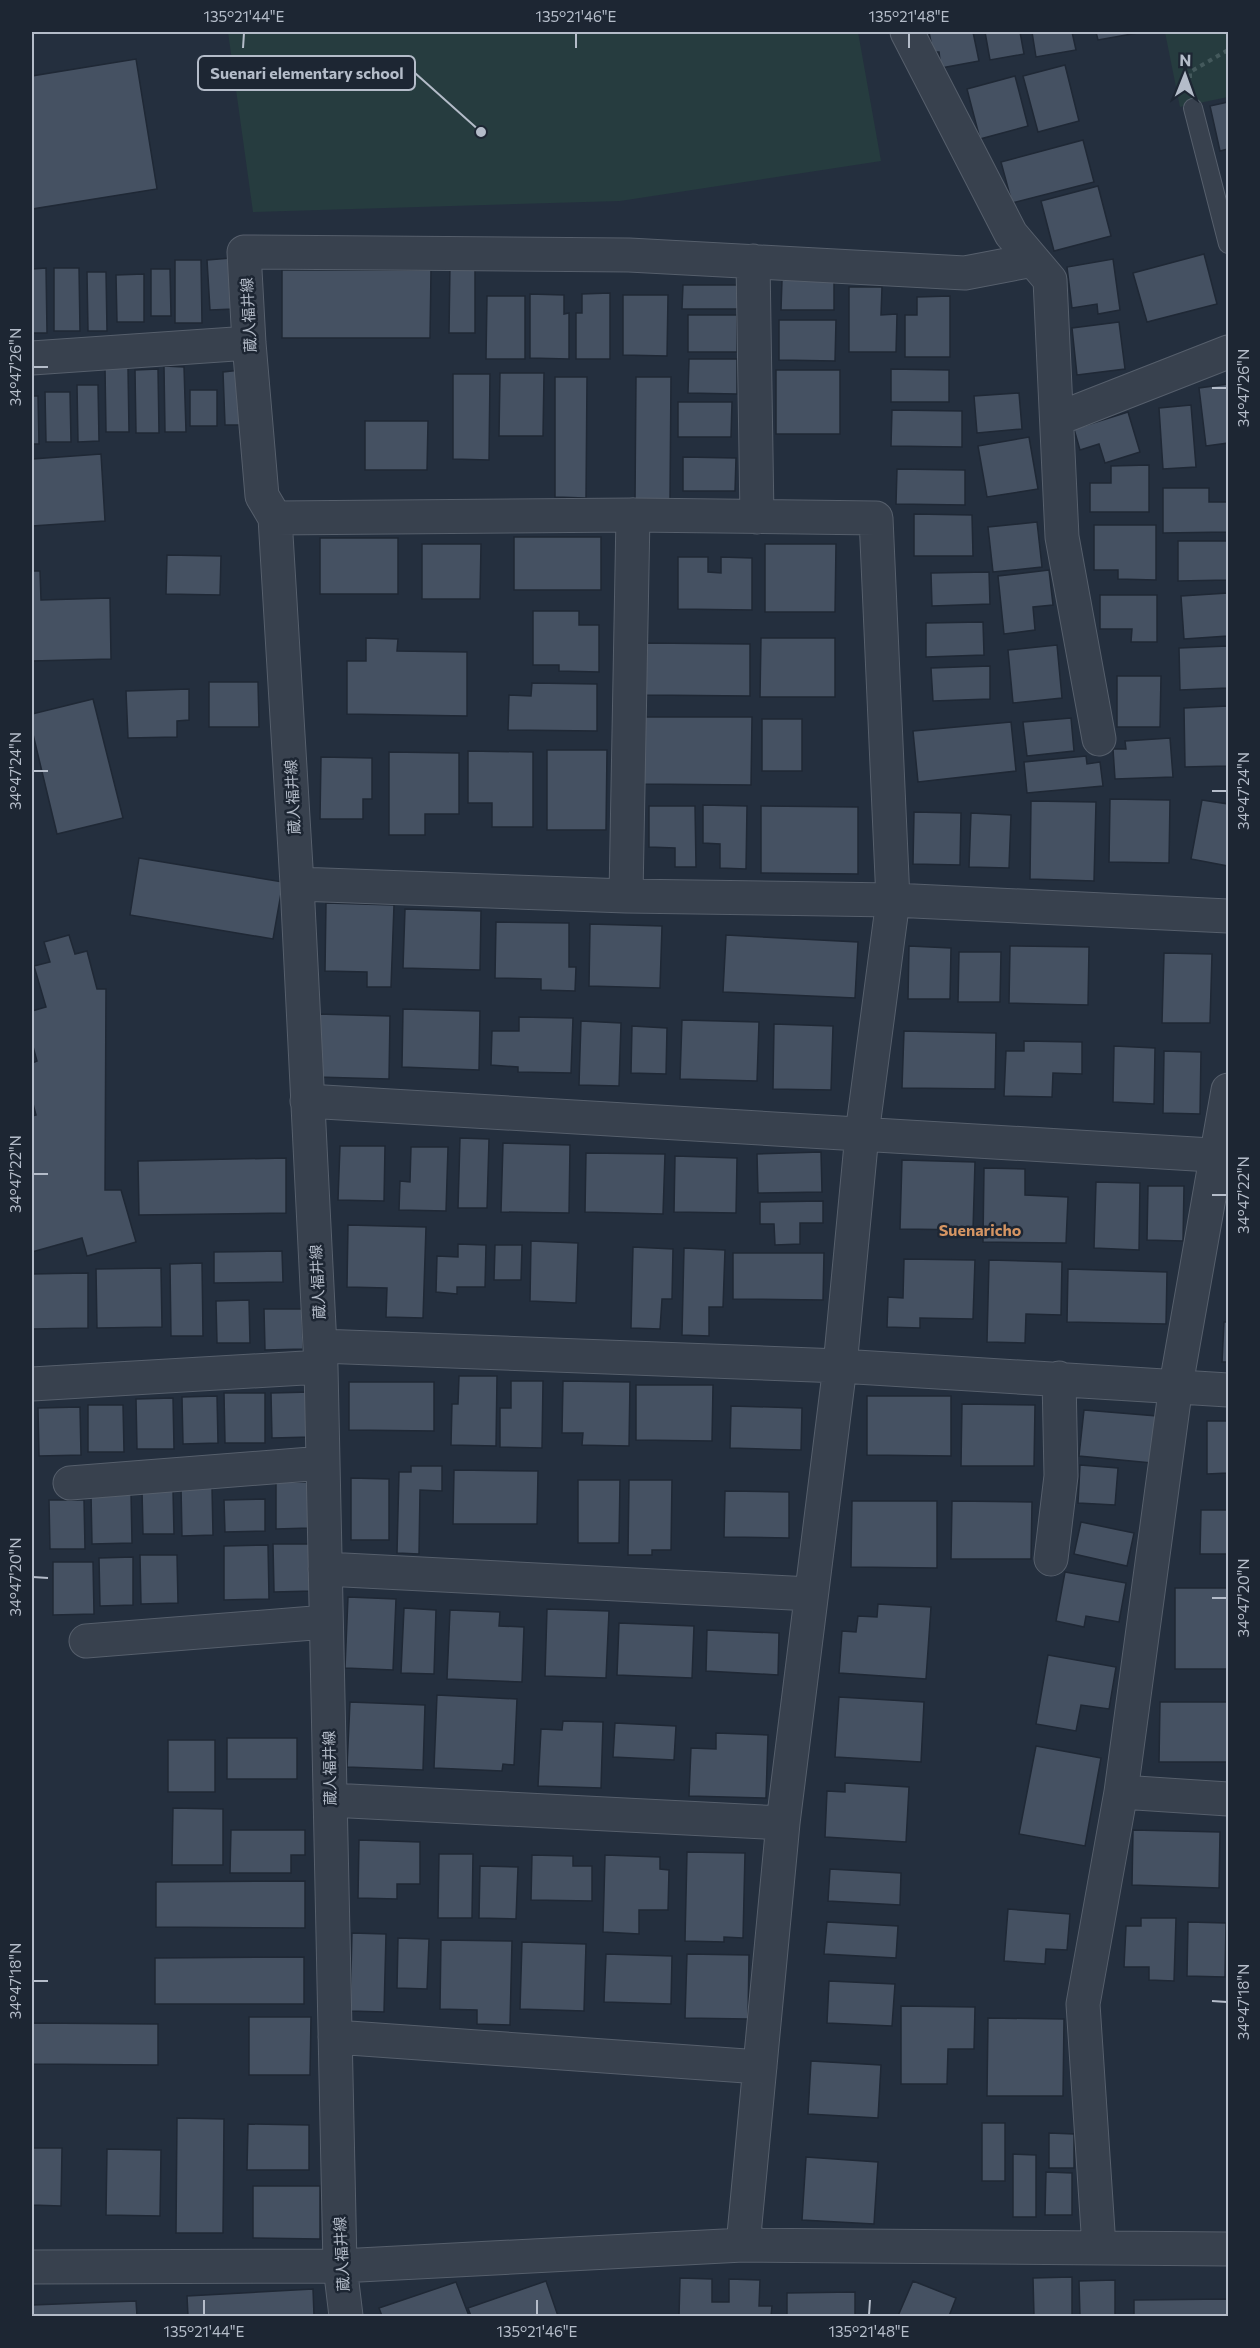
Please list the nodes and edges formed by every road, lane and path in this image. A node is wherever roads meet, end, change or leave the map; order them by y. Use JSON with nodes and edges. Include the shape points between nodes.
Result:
{"nodes":[{"id":1,"x":907,"y":32,"type":"edge"},
{"id":2,"x":1228,"y":50,"type":"edge"},
{"id":3,"x":1193,"y":108,"type":"joint"},
{"id":4,"x":1228,"y":244,"type":"edge"},
{"id":5,"x":1033,"y":260,"type":"junction"},
{"id":6,"x":753,"y":261,"type":"junction"},
{"id":7,"x":249,"y":343,"type":"junction"},
{"id":8,"x":1228,"y":352,"type":"edge"},
{"id":9,"x":32,"y":358,"type":"edge"},
{"id":10,"x":1057,"y":419,"type":"junction"},
{"id":11,"x":633,"y":515,"type":"junction"},
{"id":12,"x":757,"y":517,"type":"junction"},
{"id":13,"x":275,"y":518,"type":"junction"},
{"id":14,"x":1099,"y":739,"type":"dead end"},
{"id":15,"x":297,"y":884,"type":"junction"},
{"id":16,"x":626,"y":896,"type":"junction"},
{"id":17,"x":893,"y":900,"type":"junction"},
{"id":18,"x":1228,"y":916,"type":"edge"},
{"id":19,"x":1228,"y":1090,"type":"edge"},
{"id":20,"x":308,"y":1101,"type":"junction"},
{"id":21,"x":862,"y":1134,"type":"junction"},
{"id":22,"x":1223,"y":1156,"type":"edge"},
{"id":23,"x":320,"y":1356,"type":"junction"},
{"id":24,"x":840,"y":1366,"type":"junction"},
{"id":25,"x":1059,"y":1378,"type":"junction"},
{"id":26,"x":32,"y":1384,"type":"edge"},
{"id":27,"x":1176,"y":1385,"type":"junction"},
{"id":28,"x":1228,"y":1390,"type":"edge"},
{"id":29,"x":323,"y":1463,"type":"junction"},
{"id":30,"x":70,"y":1483,"type":"dead end"},
{"id":31,"x":1051,"y":1560,"type":"dead end"},
{"id":32,"x":325,"y":1569,"type":"junction"},
{"id":33,"x":811,"y":1594,"type":"junction"},
{"id":34,"x":326,"y":1622,"type":"junction"},
{"id":35,"x":86,"y":1641,"type":"dead end"},
{"id":36,"x":1121,"y":1792,"type":"junction"},
{"id":37,"x":1228,"y":1799,"type":"edge"},
{"id":38,"x":330,"y":1800,"type":"junction"},
{"id":39,"x":783,"y":1824,"type":"junction"},
{"id":40,"x":335,"y":2037,"type":"junction"},
{"id":41,"x":760,"y":2067,"type":"junction"},
{"id":42,"x":743,"y":2245,"type":"junction"},
{"id":43,"x":1099,"y":2247,"type":"junction"},
{"id":44,"x":1228,"y":2249,"type":"edge"},
{"id":45,"x":340,"y":2266,"type":"junction"},
{"id":46,"x":32,"y":2267,"type":"edge"},
{"id":47,"x":346,"y":2316,"type":"edge"}],
"edges":[{"from":1,"to":5,"type":"street","via":[[1011,234]]},
{"from":2,"to":3,"type":"path","via":[[1190,72]]},
{"from":3,"to":4,"type":"lane"},
{"from":5,"to":6,"type":"street","via":[[965,273]]},
{"from":5,"to":10,"type":"street","via":[[1050,280]]},
{"from":6,"to":7,"type":"street","name":"蔵人福井線","via":[[629,255],[244,252]]},
{"from":6,"to":12,"type":"street"},
{"from":7,"to":9,"type":"street"},
{"from":7,"to":13,"type":"street","name":"蔵人福井線","via":[[262,496]]},
{"from":8,"to":10,"type":"street"},
{"from":10,"to":14,"type":"street","via":[[1062,537]]},
{"from":11,"to":12,"type":"street"},
{"from":11,"to":13,"type":"street"},
{"from":11,"to":16,"type":"street"},
{"from":12,"to":17,"type":"street","via":[[876,518]]},
{"from":13,"to":15,"type":"street","name":"蔵人福井線"},
{"from":15,"to":16,"type":"street"},
{"from":15,"to":20,"type":"street","name":"蔵人福井線"},
{"from":16,"to":17,"type":"street"},
{"from":17,"to":18,"type":"street"},
{"from":17,"to":21,"type":"street"},
{"from":19,"to":22,"type":"street"},
{"from":20,"to":21,"type":"street"},
{"from":20,"to":23,"type":"street","name":"蔵人福井線"},
{"from":21,"to":22,"type":"street"},
{"from":21,"to":24,"type":"street"},
{"from":22,"to":27,"type":"street"},
{"from":23,"to":24,"type":"street"},
{"from":23,"to":26,"type":"street"},
{"from":23,"to":29,"type":"street","name":"蔵人福井線"},
{"from":24,"to":25,"type":"street"},
{"from":24,"to":33,"type":"street"},
{"from":25,"to":27,"type":"street"},
{"from":25,"to":31,"type":"street","via":[[1061,1476]]},
{"from":27,"to":28,"type":"street"},
{"from":27,"to":36,"type":"street"},
{"from":29,"to":30,"type":"street"},
{"from":29,"to":32,"type":"street","name":"蔵人福井線"},
{"from":32,"to":33,"type":"street"},
{"from":32,"to":34,"type":"street","name":"蔵人福井線"},
{"from":33,"to":39,"type":"street"},
{"from":34,"to":35,"type":"street"},
{"from":34,"to":38,"type":"street","name":"蔵人福井線"},
{"from":36,"to":37,"type":"street"},
{"from":36,"to":43,"type":"street","via":[[1083,2004]]},
{"from":38,"to":39,"type":"street"},
{"from":38,"to":40,"type":"street","name":"蔵人福井線"},
{"from":39,"to":41,"type":"street"},
{"from":40,"to":41,"type":"street"},
{"from":40,"to":45,"type":"street","name":"蔵人福井線"},
{"from":41,"to":42,"type":"street"},
{"from":42,"to":43,"type":"street"},
{"from":42,"to":45,"type":"street"},
{"from":43,"to":44,"type":"street"},
{"from":45,"to":46,"type":"street"},
{"from":45,"to":47,"type":"street","name":"蔵人福井線"}]}
